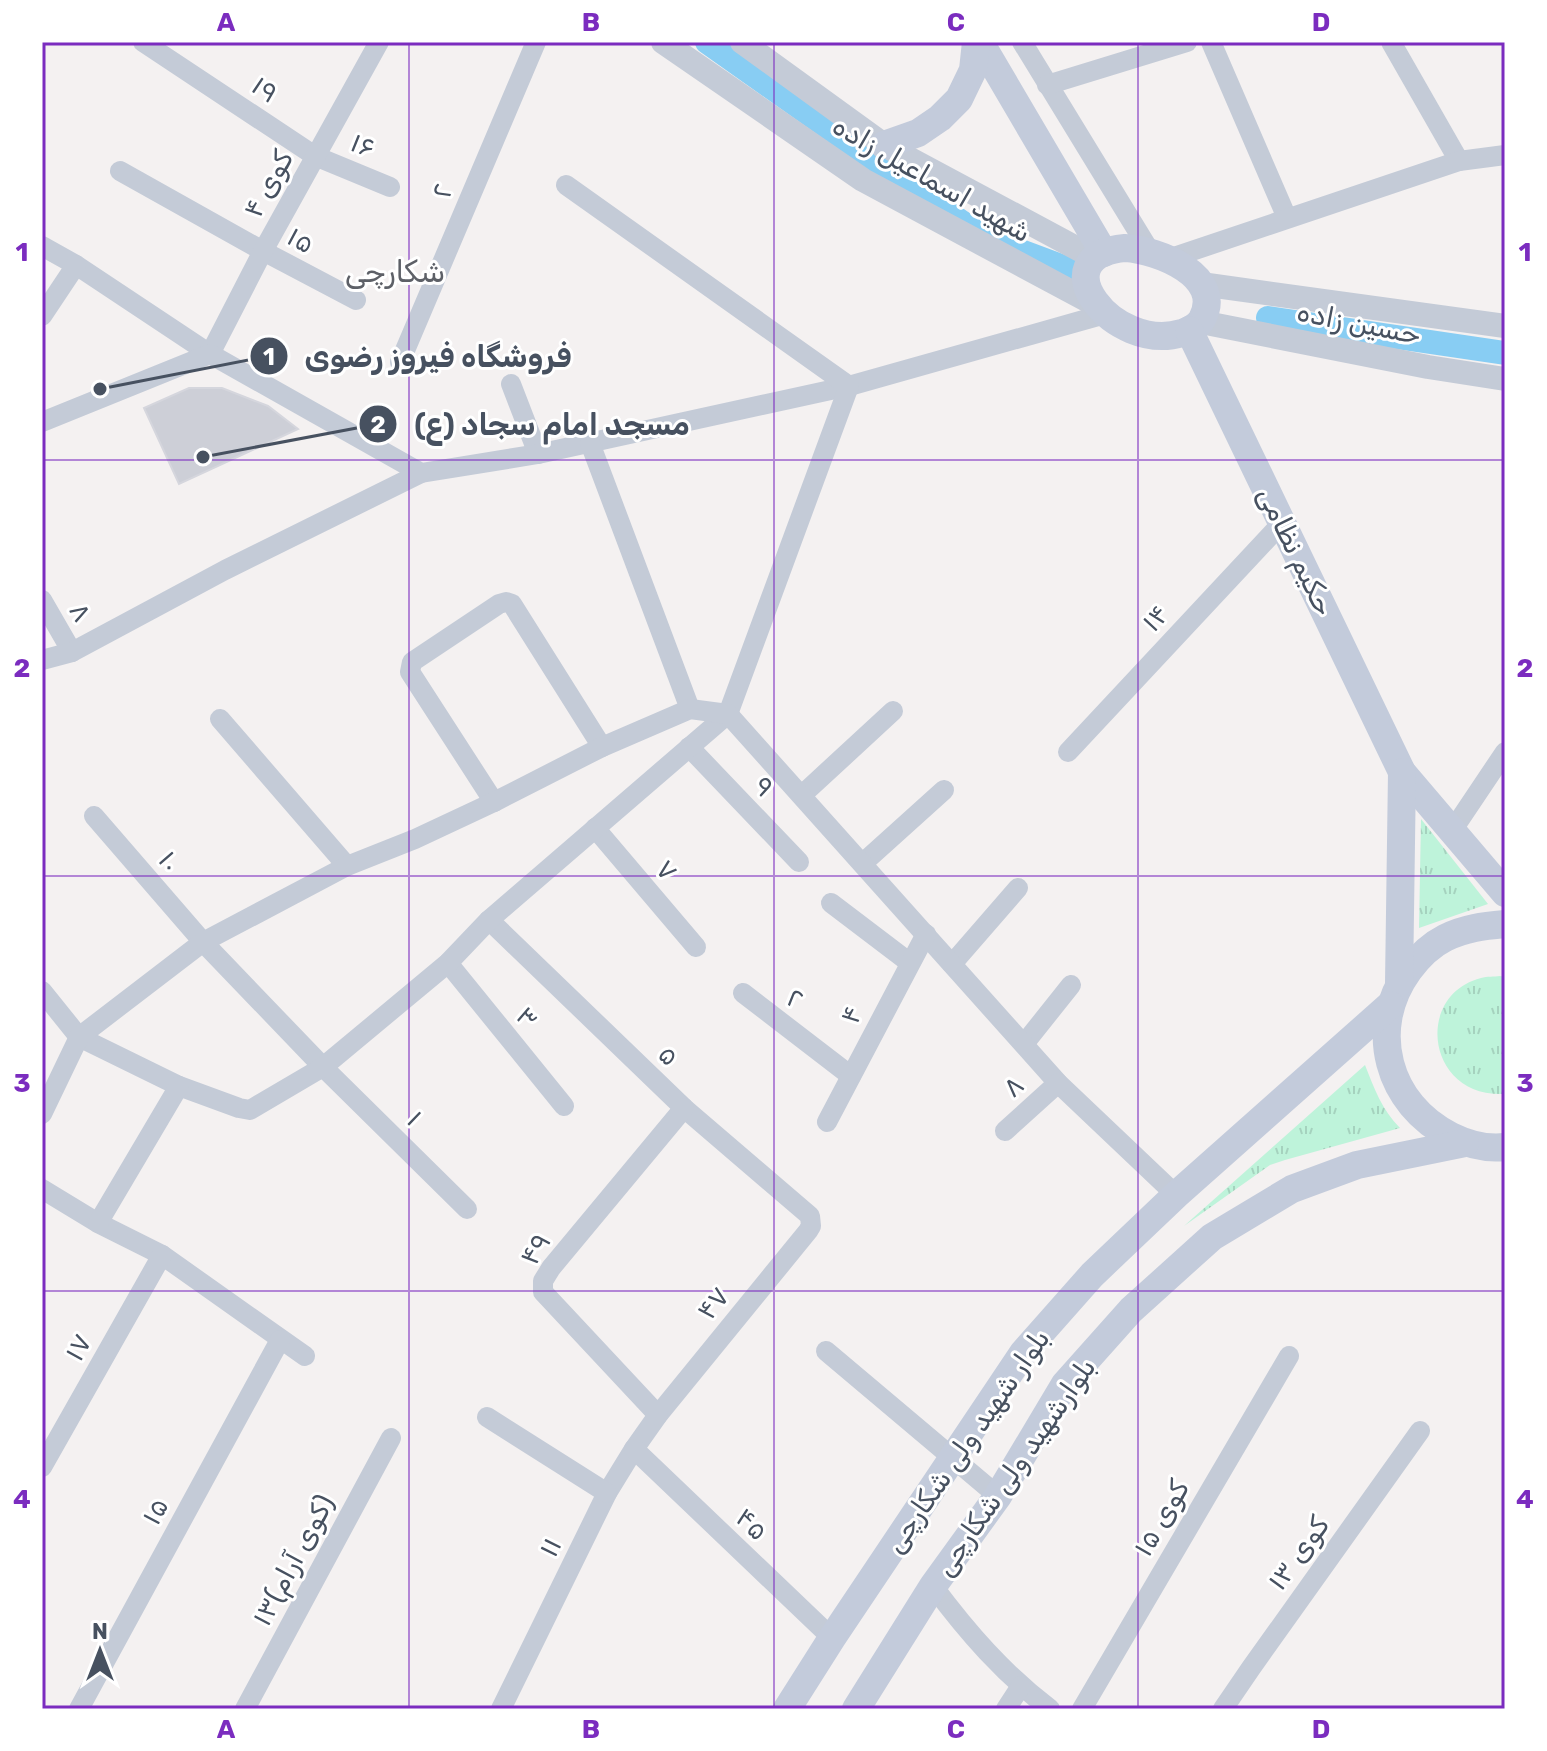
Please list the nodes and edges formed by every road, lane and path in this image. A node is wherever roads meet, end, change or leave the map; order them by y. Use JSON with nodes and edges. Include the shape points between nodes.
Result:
{"nodes":[{"id":1,"x":143,"y":42,"type":"edge"},
{"id":2,"x":379,"y":42,"type":"edge"},
{"id":3,"x":536,"y":42,"type":"edge"},
{"id":4,"x":663,"y":42,"type":"edge"},
{"id":5,"x":742,"y":42,"type":"edge"},
{"id":6,"x":978,"y":42,"type":"edge"},
{"id":7,"x":1022,"y":42,"type":"edge"},
{"id":8,"x":1187,"y":42,"type":"edge"},
{"id":9,"x":1211,"y":42,"type":"edge"},
{"id":10,"x":1391,"y":42,"type":"edge"},
{"id":11,"x":1047,"y":85,"type":"junction"},
{"id":12,"x":884,"y":145,"type":"junction"},
{"id":13,"x":1504,"y":154,"type":"edge"},
{"id":14,"x":315,"y":156,"type":"junction"},
{"id":15,"x":1459,"y":161,"type":"junction"},
{"id":16,"x":120,"y":171,"type":"dead end"},
{"id":17,"x":566,"y":185,"type":"dead end"},
{"id":18,"x":390,"y":187,"type":"dead end"},
{"id":19,"x":1287,"y":218,"type":"junction"},
{"id":20,"x":42,"y":246,"type":"edge"},
{"id":21,"x":263,"y":251,"type":"junction"},
{"id":22,"x":1099,"y":256,"type":"junction"},
{"id":23,"x":1160,"y":256,"type":"junction"},
{"id":24,"x":76,"y":265,"type":"junction"},
{"id":25,"x":1201,"y":284,"type":"junction"},
{"id":26,"x":356,"y":300,"type":"dead end"},
{"id":27,"x":1101,"y":309,"type":"junction"},
{"id":28,"x":42,"y":316,"type":"edge"},
{"id":29,"x":1195,"y":326,"type":"junction"},
{"id":30,"x":1505,"y":326,"type":"edge"},
{"id":31,"x":210,"y":354,"type":"junction"},
{"id":32,"x":400,"y":362,"type":"dead end"},
{"id":33,"x":1505,"y":379,"type":"edge"},
{"id":34,"x":511,"y":384,"type":"dead end"},
{"id":35,"x":849,"y":386,"type":"junction"},
{"id":36,"x":42,"y":422,"type":"edge"},
{"id":37,"x":590,"y":443,"type":"junction"},
{"id":38,"x":538,"y":454,"type":"junction"},
{"id":39,"x":421,"y":473,"type":"junction"},
{"id":40,"x":1282,"y":523,"type":"junction"},
{"id":41,"x":42,"y":600,"type":"edge"},
{"id":42,"x":72,"y":652,"type":"junction"},
{"id":43,"x":42,"y":660,"type":"edge"},
{"id":44,"x":690,"y":709,"type":"junction"},
{"id":45,"x":893,"y":711,"type":"dead end"},
{"id":46,"x":728,"y":714,"type":"junction"},
{"id":47,"x":220,"y":719,"type":"dead end"},
{"id":48,"x":602,"y":747,"type":"junction"},
{"id":49,"x":689,"y":747,"type":"junction"},
{"id":50,"x":1068,"y":752,"type":"dead end"},
{"id":51,"x":1505,"y":752,"type":"edge"},
{"id":52,"x":1402,"y":772,"type":"junction"},
{"id":53,"x":944,"y":790,"type":"dead end"},
{"id":54,"x":802,"y":795,"type":"junction"},
{"id":55,"x":494,"y":802,"type":"junction"},
{"id":56,"x":94,"y":816,"type":"dead end"},
{"id":57,"x":595,"y":828,"type":"junction"},
{"id":58,"x":1452,"y":831,"type":"junction"},
{"id":59,"x":799,"y":862,"type":"dead end"},
{"id":60,"x":863,"y":863,"type":"junction"},
{"id":61,"x":347,"y":866,"type":"junction"},
{"id":62,"x":1018,"y":888,"type":"dead end"},
{"id":63,"x":1505,"y":893,"type":"edge"},
{"id":64,"x":831,"y":903,"type":"dead end"},
{"id":65,"x":489,"y":920,"type":"junction"},
{"id":66,"x":1505,"y":924,"type":"edge"},
{"id":67,"x":926,"y":934,"type":"junction"},
{"id":68,"x":203,"y":942,"type":"junction"},
{"id":69,"x":696,"y":947,"type":"dead end"},
{"id":70,"x":448,"y":963,"type":"junction"},
{"id":71,"x":910,"y":963,"type":"junction"},
{"id":72,"x":952,"y":964,"type":"junction"},
{"id":73,"x":1071,"y":985,"type":"dead end"},
{"id":74,"x":42,"y":991,"type":"edge"},
{"id":75,"x":743,"y":993,"type":"dead end"},
{"id":76,"x":1394,"y":994,"type":"junction"},
{"id":77,"x":79,"y":1037,"type":"junction"},
{"id":78,"x":1024,"y":1044,"type":"junction"},
{"id":79,"x":323,"y":1067,"type":"junction"},
{"id":80,"x":851,"y":1076,"type":"junction"},
{"id":81,"x":1058,"y":1083,"type":"junction"},
{"id":82,"x":179,"y":1086,"type":"junction"},
{"id":83,"x":564,"y":1106,"type":"dead end"},
{"id":84,"x":684,"y":1108,"type":"junction"},
{"id":85,"x":42,"y":1114,"type":"edge"},
{"id":86,"x":827,"y":1122,"type":"dead end"},
{"id":87,"x":1005,"y":1131,"type":"dead end"},
{"id":88,"x":1465,"y":1143,"type":"junction"},
{"id":89,"x":1505,"y":1147,"type":"edge"},
{"id":90,"x":42,"y":1189,"type":"edge"},
{"id":91,"x":1176,"y":1195,"type":"junction"},
{"id":92,"x":467,"y":1209,"type":"dead end"},
{"id":93,"x":98,"y":1223,"type":"junction"},
{"id":94,"x":811,"y":1226,"type":"joint"},
{"id":95,"x":162,"y":1255,"type":"junction"},
{"id":96,"x":280,"y":1340,"type":"junction"},
{"id":97,"x":826,"y":1351,"type":"dead end"},
{"id":98,"x":305,"y":1356,"type":"dead end"},
{"id":99,"x":1289,"y":1356,"type":"dead end"},
{"id":100,"x":658,"y":1415,"type":"junction"},
{"id":101,"x":487,"y":1417,"type":"dead end"},
{"id":102,"x":1420,"y":1431,"type":"dead end"},
{"id":103,"x":391,"y":1438,"type":"dead end"},
{"id":104,"x":634,"y":1449,"type":"junction"},
{"id":105,"x":952,"y":1458,"type":"junction"},
{"id":106,"x":42,"y":1467,"type":"edge"},
{"id":107,"x":607,"y":1493,"type":"junction"},
{"id":108,"x":998,"y":1496,"type":"junction"},
{"id":109,"x":933,"y":1586,"type":"junction"},
{"id":110,"x":832,"y":1638,"type":"junction"},
{"id":111,"x":1021,"y":1686,"type":"junction"},
{"id":112,"x":79,"y":1709,"type":"edge"},
{"id":113,"x":245,"y":1709,"type":"edge"},
{"id":114,"x":501,"y":1709,"type":"edge"},
{"id":115,"x":787,"y":1709,"type":"edge"},
{"id":116,"x":856,"y":1709,"type":"edge"},
{"id":117,"x":1006,"y":1709,"type":"edge"},
{"id":118,"x":1050,"y":1709,"type":"edge"},
{"id":119,"x":1082,"y":1709,"type":"edge"},
{"id":120,"x":1223,"y":1709,"type":"edge"}],
"edges":[{"from":1,"to":14,"type":"street","name":"۱۹"},
{"from":2,"to":14,"type":"street","name":"کوی ۴"},
{"from":3,"to":32,"type":"street","name":"۲"},
{"from":4,"to":27,"type":"street","name":"شهید اسماعیل زاده","via":[[863,180]]},
{"from":5,"to":12,"type":"street","name":"شهید اسماعیل زاده"},
{"from":6,"to":12,"type":"main road","via":[[973,70],[959,99],[918,133]]},
{"from":6,"to":22,"type":"main road"},
{"from":7,"to":11,"type":"street"},
{"from":8,"to":11,"type":"street"},
{"from":9,"to":19,"type":"street"},
{"from":10,"to":15,"type":"street"},
{"from":11,"to":23,"type":"street"},
{"from":12,"to":22,"type":"street","name":"شهید اسماعیل زاده"},
{"from":13,"to":15,"type":"street"},
{"from":14,"to":18,"type":"street","name":"۱۶"},
{"from":14,"to":21,"type":"street","name":"کوی ۴"},
{"from":15,"to":19,"type":"street"},
{"from":16,"to":21,"type":"street","name":"۱۵"},
{"from":17,"to":35,"type":"street"},
{"from":19,"to":23,"type":"street"},
{"from":20,"to":24,"type":"street"},
{"from":21,"to":26,"type":"street","name":"۱۵"},
{"from":21,"to":31,"type":"street","name":"کوی ۴"},
{"from":22,"to":23,"type":"main road","via":[[1125,248]]},
{"from":22,"to":27,"type":"main road","via":[[1088,269],[1086,286]]},
{"from":23,"to":25,"type":"main road"},
{"from":24,"to":28,"type":"street"},
{"from":24,"to":31,"type":"street"},
{"from":25,"to":29,"type":"main road","via":[[1207,300]]},
{"from":25,"to":30,"type":"street","name":"حسین زاده"},
{"from":27,"to":29,"type":"main road","via":[[1126,328],[1143,333],[1165,335]]},
{"from":27,"to":35,"type":"street"},
{"from":29,"to":33,"type":"street","name":"حسین زاده"},
{"from":29,"to":40,"type":"main road","name":"حکیم نظامی"},
{"from":31,"to":36,"type":"street"},
{"from":31,"to":39,"type":"street"},
{"from":34,"to":38,"type":"street"},
{"from":35,"to":37,"type":"street"},
{"from":35,"to":46,"type":"street"},
{"from":37,"to":38,"type":"street"},
{"from":37,"to":44,"type":"street"},
{"from":38,"to":39,"type":"street"},
{"from":39,"to":42,"type":"street"},
{"from":40,"to":50,"type":"street","name":"۱۴"},
{"from":40,"to":52,"type":"main road","name":"حکیم نظامی"},
{"from":41,"to":42,"type":"street","name":"۸"},
{"from":42,"to":43,"type":"street"},
{"from":44,"to":46,"type":"street"},
{"from":44,"to":48,"type":"street"},
{"from":45,"to":54,"type":"street"},
{"from":46,"to":49,"type":"street"},
{"from":46,"to":54,"type":"street"},
{"from":47,"to":61,"type":"street"},
{"from":48,"to":55,"type":"street"},
{"from":48,"to":55,"type":"street","via":[[512,604],[499,604],[412,662],[410,672]]},
{"from":49,"to":57,"type":"street"},
{"from":49,"to":59,"type":"street","name":"۹"},
{"from":51,"to":58,"type":"street"},
{"from":52,"to":58,"type":"main road","name":"حکیم نظامی"},
{"from":52,"to":76,"type":"main road","name":"حکیم نظامی"},
{"from":53,"to":60,"type":"street"},
{"from":54,"to":60,"type":"street"},
{"from":55,"to":61,"type":"street"},
{"from":56,"to":68,"type":"street","name":"۱۰"},
{"from":57,"to":65,"type":"street"},
{"from":57,"to":69,"type":"street","name":"۷"},
{"from":58,"to":63,"type":"main road","name":"حکیم نظامی"},
{"from":60,"to":67,"type":"street"},
{"from":61,"to":68,"type":"street"},
{"from":62,"to":72,"type":"street"},
{"from":64,"to":71,"type":"street"},
{"from":65,"to":70,"type":"street"},
{"from":65,"to":84,"type":"street","name":"۵"},
{"from":66,"to":76,"type":"main road","name":"بلوار شهید ولی شکارچی","via":[[1473,927],[1444,938],[1418,958]]},
{"from":67,"to":71,"type":"street","name":"۴"},
{"from":67,"to":72,"type":"street"},
{"from":68,"to":77,"type":"street"},
{"from":68,"to":79,"type":"street","name":"۱۰"},
{"from":70,"to":79,"type":"street"},
{"from":70,"to":83,"type":"street","name":"۳"},
{"from":71,"to":80,"type":"street","name":"۴"},
{"from":72,"to":78,"type":"street"},
{"from":73,"to":78,"type":"street"},
{"from":74,"to":77,"type":"street"},
{"from":75,"to":80,"type":"street","name":"۲"},
{"from":76,"to":88,"type":"main road","name":"حکیم نظامی","via":[[1386,1040],[1392,1074],[1425,1120]]},
{"from":76,"to":91,"type":"main road","name":"بلوار شهید ولی شکارچی"},
{"from":77,"to":82,"type":"street"},
{"from":77,"to":85,"type":"street"},
{"from":78,"to":81,"type":"street"},
{"from":79,"to":82,"type":"street","via":[[250,1110]]},
{"from":79,"to":92,"type":"street","name":"۱"},
{"from":80,"to":86,"type":"street","name":"۴"},
{"from":81,"to":87,"type":"street","name":"۸"},
{"from":81,"to":91,"type":"street"},
{"from":82,"to":93,"type":"street"},
{"from":84,"to":94,"type":"street","name":"۵","via":[[810,1216]]},
{"from":84,"to":100,"type":"street","name":"۴۹","via":[[543,1281],[543,1292]]},
{"from":88,"to":89,"type":"main road"},
{"from":88,"to":108,"type":"main road","name":"بلوارشهید ولی شکارچی","via":[[1357,1165],[1292,1189],[1212,1237],[1131,1310],[1065,1384]]},
{"from":90,"to":93,"type":"street"},
{"from":91,"to":105,"type":"main road","name":"بلوار شهید ولی شکارچی","via":[[1092,1275],[1023,1353]]},
{"from":93,"to":95,"type":"street"},
{"from":94,"to":100,"type":"street","name":"۴۷"},
{"from":95,"to":96,"type":"street"},
{"from":95,"to":106,"type":"street","name":"۱۷"},
{"from":96,"to":98,"type":"street"},
{"from":96,"to":112,"type":"street","name":"۱۵"},
{"from":97,"to":105,"type":"street"},
{"from":99,"to":119,"type":"street","name":"کوی ۱۵"},
{"from":100,"to":104,"type":"street","name":"۱۱"},
{"from":101,"to":107,"type":"street"},
{"from":102,"to":120,"type":"street","name":"کوی ۱۳"},
{"from":103,"to":113,"type":"street","name":"۱۳(کوی آرام)"},
{"from":104,"to":107,"type":"street","name":"۱۱"},
{"from":104,"to":110,"type":"street","name":"۴۵"},
{"from":105,"to":108,"type":"street"},
{"from":105,"to":110,"type":"main road","name":"بلوار شهید ولی شکارچی"},
{"from":107,"to":114,"type":"street","name":"۱۱"},
{"from":108,"to":109,"type":"main road","name":"بلوارشهید ولی شکارچی"},
{"from":109,"to":111,"type":"street","via":[[965,1629]]},
{"from":109,"to":116,"type":"main road","name":"بلوارشهید ولی شکارچی"},
{"from":110,"to":115,"type":"main road","name":"بلوار شهید ولی شکارچی"},
{"from":111,"to":117,"type":"street"},
{"from":111,"to":118,"type":"street"}]}
